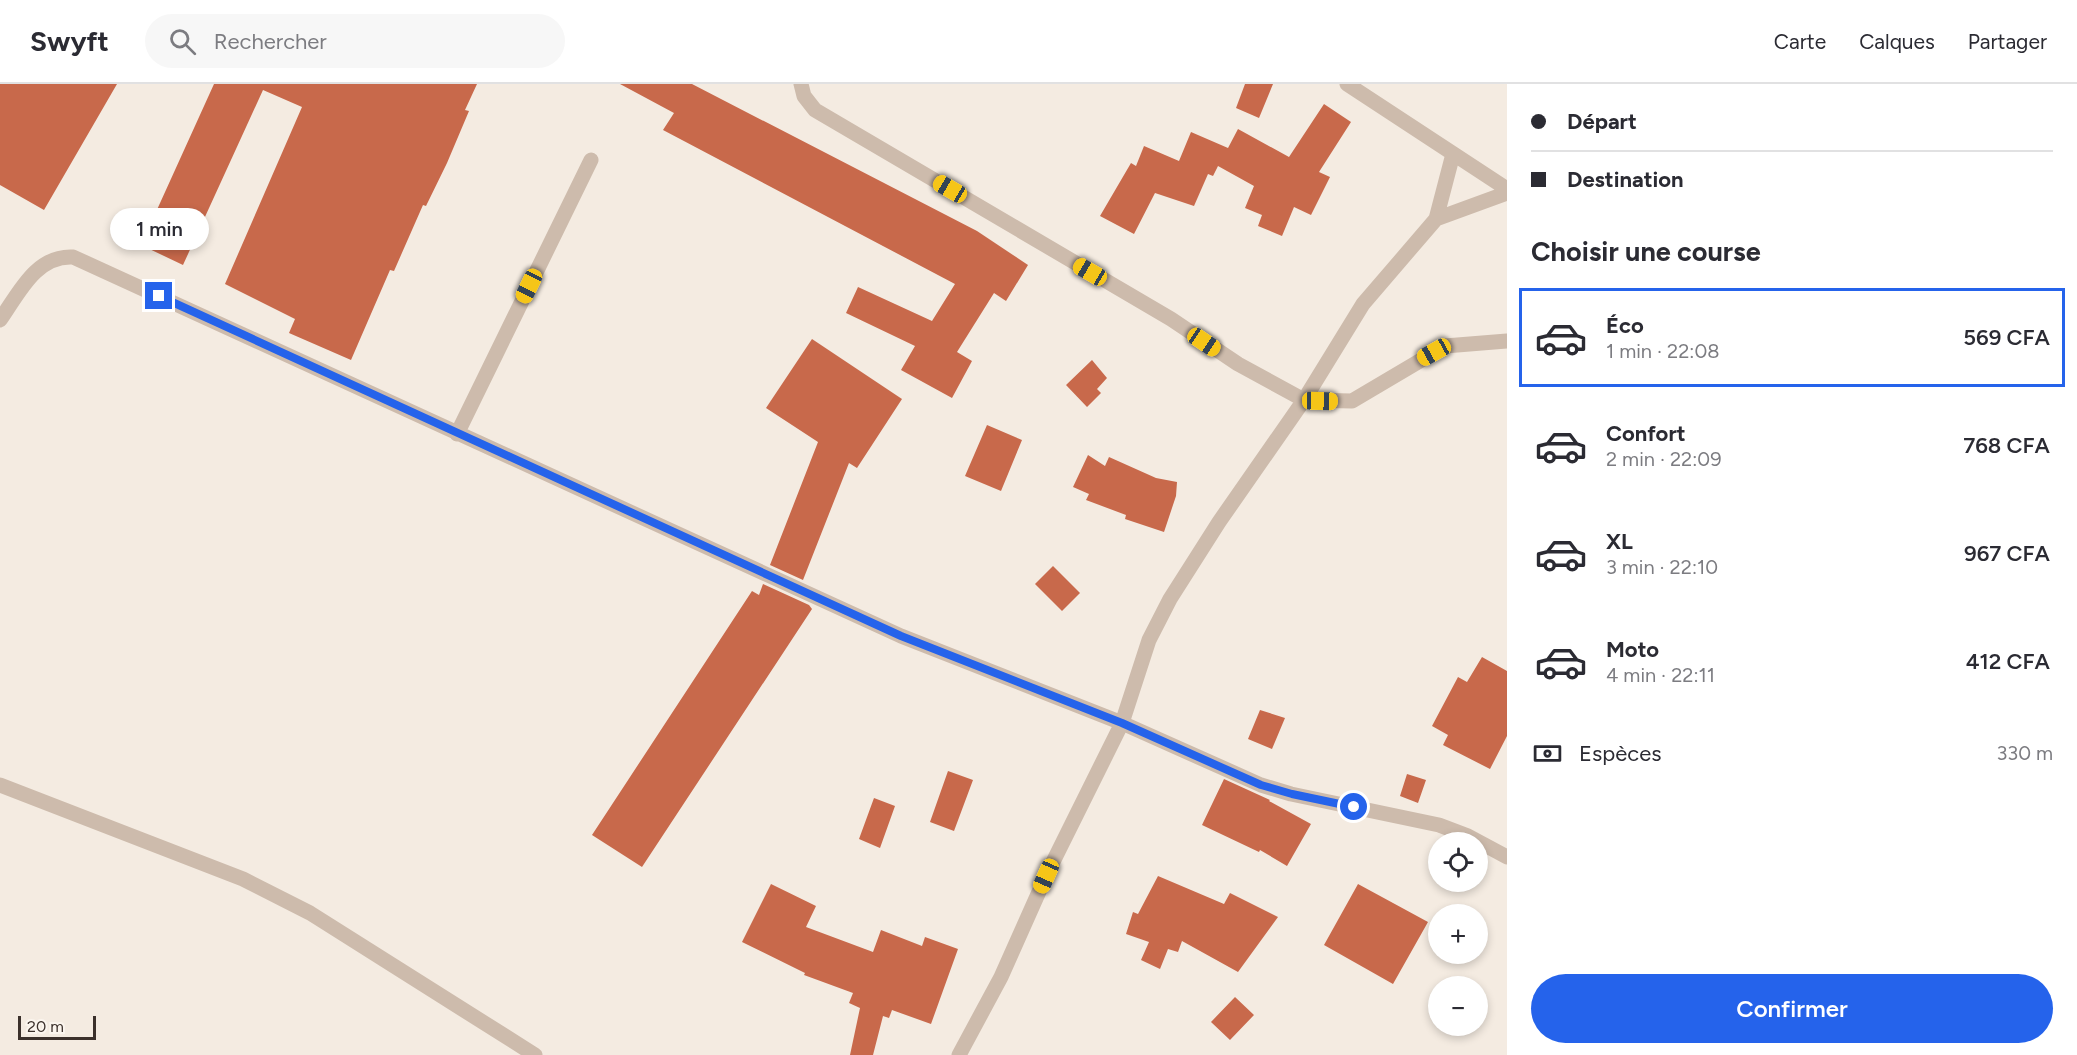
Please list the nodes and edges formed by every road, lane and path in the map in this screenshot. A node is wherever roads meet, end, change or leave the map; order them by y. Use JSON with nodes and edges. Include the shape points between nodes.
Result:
{"nodes":[{"id":1,"x":801,"y":84,"type":"edge"},
{"id":2,"x":1347,"y":84,"type":"edge"},
{"id":3,"x":1453,"y":154,"type":"junction"},
{"id":4,"x":591,"y":160,"type":"dead end"},
{"id":5,"x":1507,"y":191,"type":"edge"},
{"id":6,"x":1436,"y":219,"type":"junction"},
{"id":7,"x":0,"y":320,"type":"edge"},
{"id":8,"x":1507,"y":341,"type":"edge"},
{"id":9,"x":1304,"y":400,"type":"junction"},
{"id":10,"x":458,"y":434,"type":"junction"},
{"id":11,"x":1122,"y":723,"type":"junction"},
{"id":12,"x":0,"y":784,"type":"edge"},
{"id":13,"x":1507,"y":857,"type":"edge"},
{"id":14,"x":535,"y":1055,"type":"edge"},
{"id":15,"x":959,"y":1055,"type":"edge"}],
"edges":[{"from":1,"to":9,"type":"street","via":[[804,96],[815,110]]},
{"from":2,"to":3,"type":"street"},
{"from":3,"to":5,"type":"street"},
{"from":3,"to":6,"type":"street"},
{"from":4,"to":10,"type":"street"},
{"from":5,"to":6,"type":"street"},
{"from":6,"to":9,"type":"street","via":[[1363,304]]},
{"from":7,"to":10,"type":"street","via":[[36,269],[61,256],[73,257]]},
{"from":8,"to":9,"type":"street","via":[[1445,346],[1352,401]]},
{"from":9,"to":11,"type":"street","via":[[1170,599],[1149,640]]},
{"from":10,"to":11,"type":"street","via":[[901,636]]},
{"from":11,"to":13,"type":"street","via":[[1261,785],[1438,825]]},
{"from":11,"to":15,"type":"street","via":[[1001,977]]},
{"from":12,"to":14,"type":"street","via":[[243,879],[310,913]]}]}
